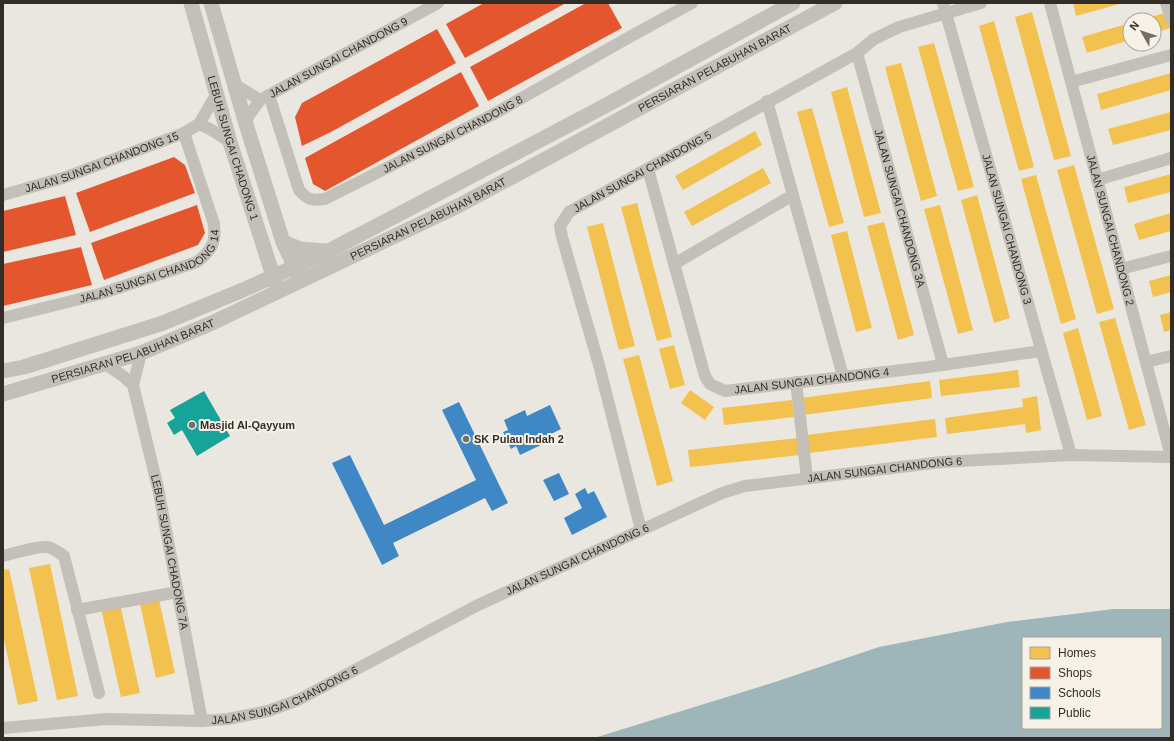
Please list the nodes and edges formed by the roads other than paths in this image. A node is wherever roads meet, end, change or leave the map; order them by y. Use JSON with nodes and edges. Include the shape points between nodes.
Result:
{"nodes":[{"id":1,"x":191,"y":3,"type":"edge"},
{"id":2,"x":211,"y":3,"type":"edge"},
{"id":3,"x":438,"y":3,"type":"edge"},
{"id":4,"x":692,"y":3,"type":"edge"},
{"id":5,"x":793,"y":3,"type":"edge"},
{"id":6,"x":835,"y":3,"type":"edge"},
{"id":7,"x":981,"y":3,"type":"edge"},
{"id":8,"x":1050,"y":3,"type":"edge"},
{"id":9,"x":1166,"y":3,"type":"edge"},
{"id":10,"x":944,"y":8,"type":"edge"},
{"id":11,"x":1171,"y":19,"type":"edge"},
{"id":12,"x":857,"y":53,"type":"junction"},
{"id":13,"x":1171,"y":55,"type":"edge"},
{"id":14,"x":1071,"y":82,"type":"junction"},
{"id":15,"x":234,"y":84,"type":"junction"},
{"id":16,"x":216,"y":93,"type":"junction"},
{"id":17,"x":264,"y":98,"type":"junction"},
{"id":18,"x":767,"y":102,"type":"junction"},
{"id":19,"x":603,"y":107,"type":"junction"},
{"id":20,"x":245,"y":121,"type":"junction"},
{"id":21,"x":198,"y":124,"type":"junction"},
{"id":22,"x":610,"y":124,"type":"junction"},
{"id":23,"x":184,"y":133,"type":"junction"},
{"id":24,"x":230,"y":142,"type":"junction"},
{"id":25,"x":1171,"y":158,"type":"edge"},
{"id":26,"x":648,"y":169,"type":"junction"},
{"id":27,"x":1097,"y":180,"type":"junction"},
{"id":28,"x":3,"y":195,"type":"edge"},
{"id":29,"x":793,"y":195,"type":"junction"},
{"id":30,"x":283,"y":242,"type":"junction"},
{"id":31,"x":327,"y":252,"type":"junction"},
{"id":32,"x":266,"y":256,"type":"junction"},
{"id":33,"x":1171,"y":256,"type":"edge"},
{"id":34,"x":674,"y":264,"type":"junction"},
{"id":35,"x":295,"y":266,"type":"junction"},
{"id":36,"x":1121,"y":268,"type":"junction"},
{"id":37,"x":273,"y":277,"type":"junction"},
{"id":38,"x":300,"y":281,"type":"junction"},
{"id":39,"x":243,"y":290,"type":"junction"},
{"id":40,"x":278,"y":292,"type":"junction"},
{"id":41,"x":3,"y":318,"type":"edge"},
{"id":42,"x":1042,"y":351,"type":"junction"},
{"id":43,"x":141,"y":353,"type":"junction"},
{"id":44,"x":1171,"y":356,"type":"edge"},
{"id":45,"x":1146,"y":362,"type":"junction"},
{"id":46,"x":105,"y":364,"type":"junction"},
{"id":47,"x":943,"y":364,"type":"junction"},
{"id":48,"x":3,"y":371,"type":"edge"},
{"id":49,"x":844,"y":376,"type":"junction"},
{"id":50,"x":796,"y":382,"type":"junction"},
{"id":51,"x":133,"y":385,"type":"junction"},
{"id":52,"x":3,"y":394,"type":"edge"},
{"id":53,"x":1071,"y":455,"type":"junction"},
{"id":54,"x":1171,"y":457,"type":"edge"},
{"id":55,"x":807,"y":478,"type":"junction"},
{"id":56,"x":640,"y":530,"type":"junction"},
{"id":57,"x":3,"y":556,"type":"edge"},
{"id":58,"x":178,"y":592,"type":"junction"},
{"id":59,"x":77,"y":610,"type":"junction"},
{"id":60,"x":99,"y":693,"type":"dead end"},
{"id":61,"x":202,"y":721,"type":"junction"},
{"id":62,"x":3,"y":728,"type":"edge"}],
"edges":[{"from":1,"to":16,"type":"street","name":"LEBUH SUNGAI CHADONG 1"},
{"from":2,"to":15,"type":"street","name":"LEBUH SUNGAI CHADONG 1"},
{"from":3,"to":17,"type":"street","name":"JALAN SUNGAI CHANDONG 9"},
{"from":4,"to":17,"type":"street","name":"JALAN SUNGAI CHANDONG 8","via":[[492,114],[325,199],[315,201],[299,190]]},
{"from":5,"to":19,"type":"street","name":"PERSIARAN PELABUHAN BARAT"},
{"from":6,"to":22,"type":"street","name":"PERSIARAN PELABUHAN BARAT"},
{"from":7,"to":10,"type":"street","name":"JALAN SUNGAI CHANDONG 5"},
{"from":8,"to":14,"type":"street","name":"JALAN SUNGAI CHANDONG 2"},
{"from":9,"to":11,"type":"street"},
{"from":10,"to":12,"type":"street","name":"JALAN SUNGAI CHANDONG 5","via":[[874,39]]},
{"from":10,"to":42,"type":"street","name":"JALAN SUNGAI CHANDONG 3"},
{"from":12,"to":18,"type":"street","name":"JALAN SUNGAI CHANDONG 5"},
{"from":12,"to":47,"type":"street","name":"JALAN SUNGAI CHANDONG 3A"},
{"from":13,"to":14,"type":"street"},
{"from":14,"to":27,"type":"street","name":"JALAN SUNGAI CHANDONG 2"},
{"from":15,"to":17,"type":"street","name":"JALAN SUNGAI CHANDONG 9"},
{"from":15,"to":20,"type":"street","name":"LEBUH SUNGAI CHADONG 1"},
{"from":16,"to":21,"type":"street","name":"JALAN SUNGAI CHANDONG 15"},
{"from":16,"to":24,"type":"street","name":"LEBUH SUNGAI CHADONG 1"},
{"from":17,"to":20,"type":"street","name":"JALAN SUNGAI CHANDONG 9"},
{"from":18,"to":26,"type":"street","name":"JALAN SUNGAI CHANDONG 5"},
{"from":18,"to":29,"type":"street"},
{"from":19,"to":22,"type":"street","via":[[605,120]]},
{"from":19,"to":31,"type":"street","name":"PERSIARAN PELABUHAN BARAT"},
{"from":20,"to":30,"type":"street","name":"LEBUH SUNGAI CHADONG 1"},
{"from":21,"to":23,"type":"street","name":"JALAN SUNGAI CHANDONG 15"},
{"from":21,"to":24,"type":"street"},
{"from":22,"to":38,"type":"street","name":"PERSIARAN PELABUHAN BARAT","via":[[460,205]]},
{"from":23,"to":28,"type":"street","name":"JALAN SUNGAI CHANDONG 15","via":[[63,178]]},
{"from":23,"to":41,"type":"street","name":"JALAN SUNGAI CHANDONG 14","via":[[214,224],[215,238],[209,253],[197,262],[100,294]]},
{"from":24,"to":32,"type":"street","name":"LEBUH SUNGAI CHADONG 1"},
{"from":25,"to":27,"type":"street"},
{"from":26,"to":34,"type":"street","name":"JALAN SUNGAI CHANDONG 4"},
{"from":26,"to":56,"type":"street","name":"JALAN SUNGAI CHANDONG 5","via":[[569,212],[560,226],[599,365]]},
{"from":27,"to":36,"type":"street","name":"JALAN SUNGAI CHANDONG 2"},
{"from":29,"to":34,"type":"street"},
{"from":29,"to":49,"type":"street"},
{"from":30,"to":31,"type":"street","via":[[300,249]]},
{"from":30,"to":35,"type":"street","name":"LEBUH SUNGAI CHADONG 1"},
{"from":31,"to":35,"type":"street","name":"PERSIARAN PELABUHAN BARAT"},
{"from":32,"to":37,"type":"street","name":"LEBUH SUNGAI CHADONG 1"},
{"from":32,"to":39,"type":"street","via":[[262,272],[254,284]]},
{"from":33,"to":36,"type":"street"},
{"from":34,"to":50,"type":"street","name":"JALAN SUNGAI CHANDONG 4","via":[[705,376],[710,384],[725,391]]},
{"from":35,"to":37,"type":"street","name":"PERSIARAN PELABUHAN BARAT"},
{"from":35,"to":38,"type":"street","name":"LEBUH SUNGAI CHADONG 1"},
{"from":36,"to":45,"type":"street","name":"JALAN SUNGAI CHANDONG 2"},
{"from":37,"to":39,"type":"street","name":"PERSIARAN PELABUHAN BARAT"},
{"from":37,"to":40,"type":"street","name":"LEBUH SUNGAI CHADONG 1"},
{"from":38,"to":40,"type":"street","name":"PERSIARAN PELABUHAN BARAT"},
{"from":39,"to":48,"type":"street","name":"PERSIARAN PELABUHAN BARAT","via":[[163,323],[24,367]]},
{"from":40,"to":43,"type":"street","name":"PERSIARAN PELABUHAN BARAT"},
{"from":42,"to":47,"type":"street","name":"JALAN SUNGAI CHANDONG 4"},
{"from":42,"to":53,"type":"street","name":"JALAN SUNGAI CHANDONG 3"},
{"from":43,"to":46,"type":"street","name":"PERSIARAN PELABUHAN BARAT"},
{"from":43,"to":51,"type":"street"},
{"from":44,"to":45,"type":"street"},
{"from":45,"to":54,"type":"street","name":"JALAN SUNGAI CHANDONG 2"},
{"from":46,"to":51,"type":"street"},
{"from":46,"to":52,"type":"street","name":"PERSIARAN PELABUHAN BARAT"},
{"from":47,"to":49,"type":"street","name":"JALAN SUNGAI CHANDONG 4"},
{"from":49,"to":50,"type":"street","name":"JALAN SUNGAI CHANDONG 4"},
{"from":50,"to":55,"type":"street"},
{"from":51,"to":58,"type":"street","name":"LEBUH SUNGAI CHADONG 7A","via":[[158,488]]},
{"from":53,"to":54,"type":"street","name":"JALAN SUNGAI CHANDONG 6"},
{"from":53,"to":55,"type":"street","name":"JALAN SUNGAI CHANDONG 6","via":[[942,462]]},
{"from":55,"to":56,"type":"street","name":"JALAN SUNGAI CHANDONG 6","via":[[745,486],[722,493]]},
{"from":56,"to":61,"type":"street","name":"JALAN SUNGAI CHANDONG 6","via":[[478,605],[298,700],[268,711]]},
{"from":57,"to":59,"type":"street","via":[[38,548],[48,547],[56,550],[64,556]]},
{"from":58,"to":59,"type":"street"},
{"from":58,"to":61,"type":"street","name":"LEBUH SUNGAI CHADONG 7A"},
{"from":59,"to":60,"type":"street"},
{"from":61,"to":62,"type":"street","name":"JALAN SUNGAI CHANDONG 6","via":[[107,719]]}]}
